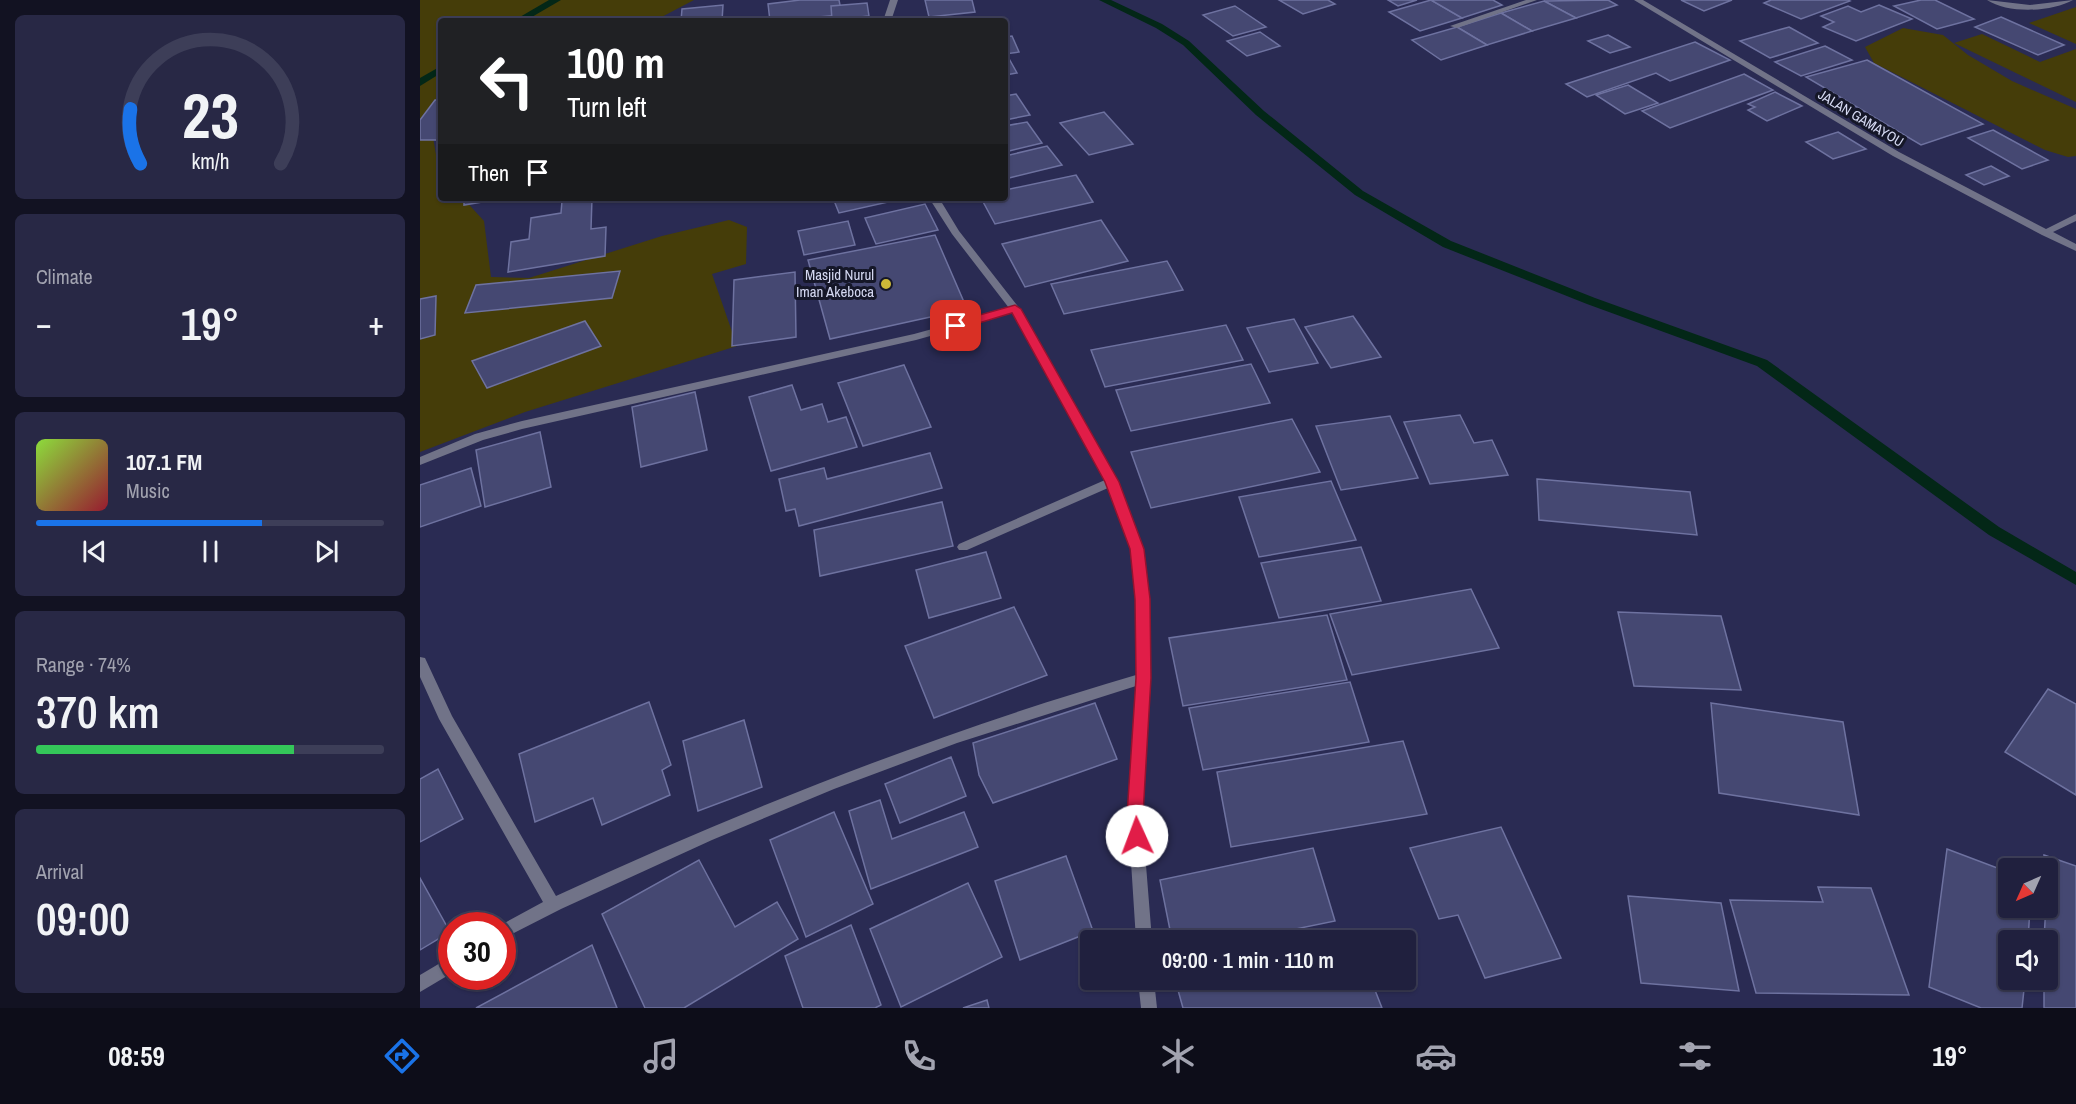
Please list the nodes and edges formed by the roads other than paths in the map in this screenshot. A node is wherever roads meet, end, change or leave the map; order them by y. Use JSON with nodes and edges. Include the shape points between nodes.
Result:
{"nodes":[{"id":1,"x":894,"y":0,"type":"edge"},
{"id":2,"x":1533,"y":0,"type":"edge"},
{"id":3,"x":1638,"y":0,"type":"edge"},
{"id":4,"x":1991,"y":0,"type":"edge"},
{"id":5,"x":2069,"y":0,"type":"edge"},
{"id":6,"x":888,"y":18,"type":"edge"},
{"id":7,"x":1454,"y":26,"type":"dead end"},
{"id":8,"x":935,"y":201,"type":"edge"},
{"id":9,"x":2076,"y":217,"type":"edge"},
{"id":10,"x":2045,"y":232,"type":"junction"},
{"id":11,"x":2076,"y":249,"type":"edge"},
{"id":12,"x":1015,"y":309,"type":"junction"},
{"id":13,"x":420,"y":461,"type":"edge"},
{"id":14,"x":1112,"y":482,"type":"junction"},
{"id":15,"x":963,"y":547,"type":"dead end"},
{"id":16,"x":420,"y":662,"type":"edge"},
{"id":17,"x":1143,"y":678,"type":"junction"},
{"id":18,"x":553,"y":906,"type":"junction"},
{"id":19,"x":516,"y":925,"type":"edge"},
{"id":20,"x":1143,"y":930,"type":"edge"},
{"id":21,"x":438,"y":973,"type":"edge"},
{"id":22,"x":420,"y":984,"type":"edge"},
{"id":23,"x":1147,"y":990,"type":"edge"},
{"id":24,"x":1149,"y":1008,"type":"edge"}],
"edges":[{"from":1,"to":6,"type":"street"},
{"from":2,"to":7,"type":"street"},
{"from":3,"to":10,"type":"street","name":"JALAN GAMAYOU","via":[[1896,154]]},
{"from":4,"to":5,"type":"street","via":[[2006,7],[2036,9]]},
{"from":8,"to":12,"type":"street"},
{"from":9,"to":10,"type":"street"},
{"from":10,"to":11,"type":"street","name":"JALAN GAMAYOU"},
{"from":12,"to":13,"type":"street","via":[[904,340],[522,425]]},
{"from":12,"to":14,"type":"street"},
{"from":14,"to":15,"type":"street"},
{"from":14,"to":17,"type":"street","via":[[1137,549],[1143,599]]},
{"from":16,"to":18,"type":"street","via":[[446,719]]},
{"from":17,"to":18,"type":"street","via":[[1039,708],[855,773],[728,825]]},
{"from":17,"to":20,"type":"street","via":[[1135,815]]},
{"from":18,"to":19,"type":"street"},
{"from":21,"to":22,"type":"street"},
{"from":23,"to":24,"type":"street"}]}
